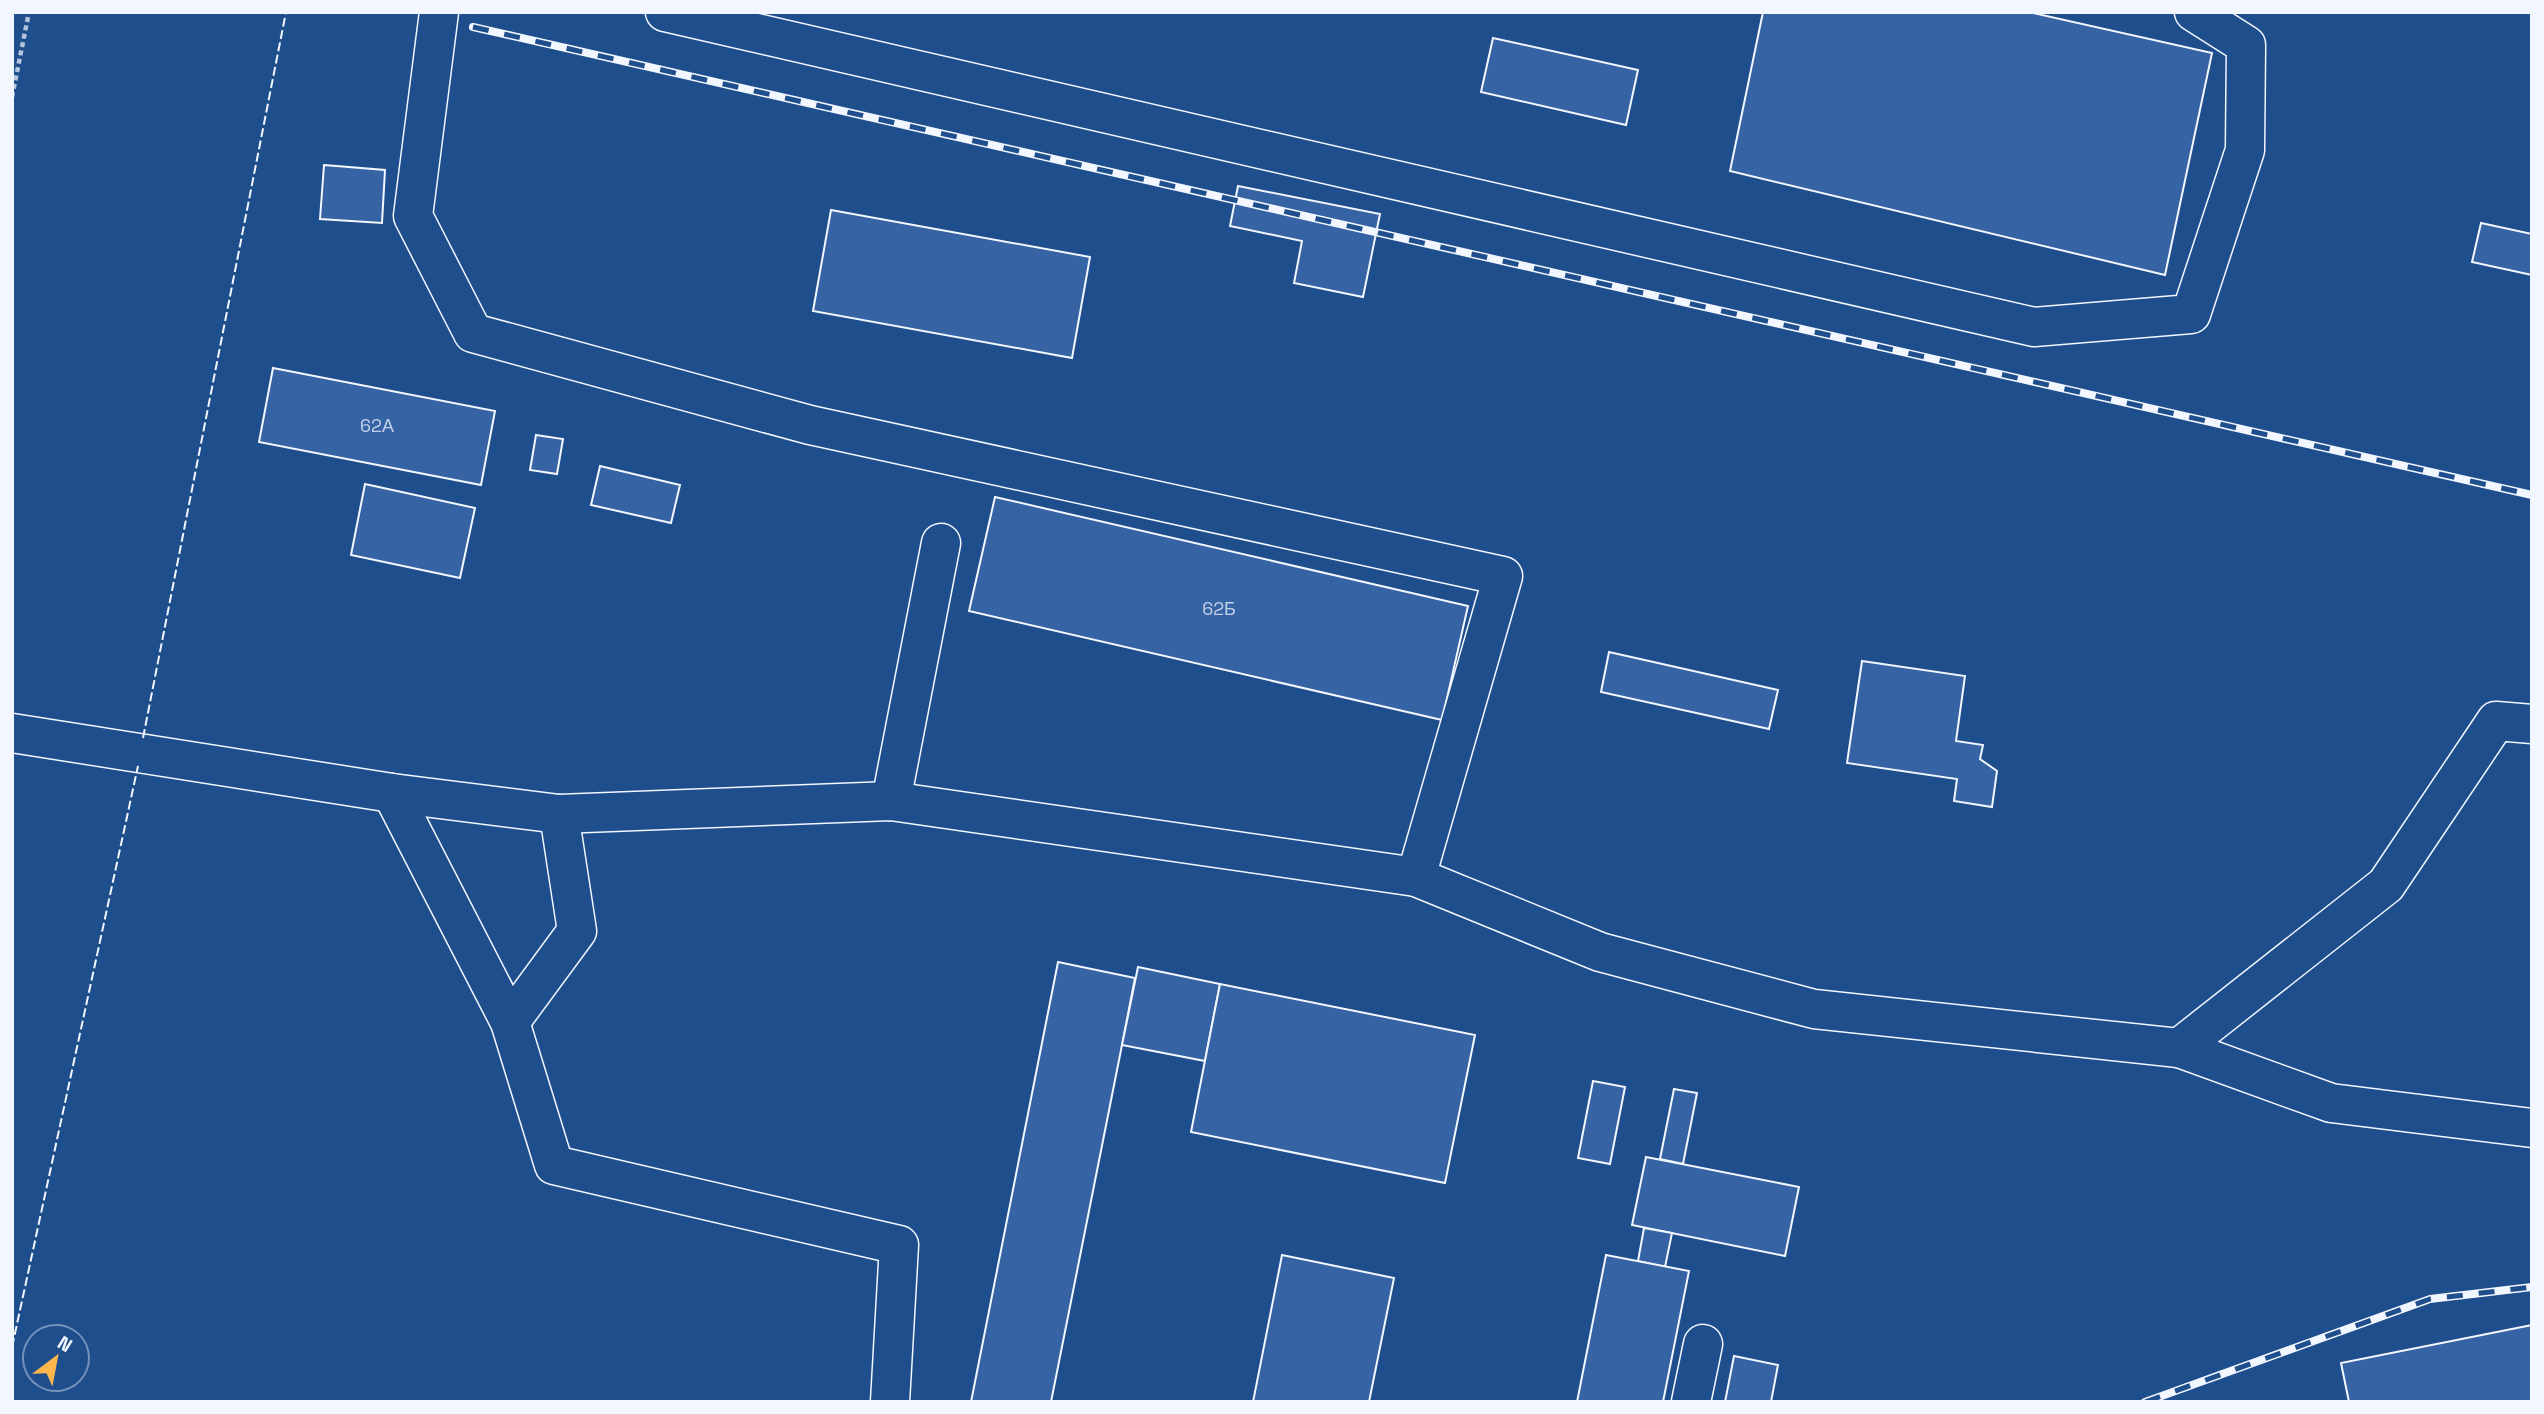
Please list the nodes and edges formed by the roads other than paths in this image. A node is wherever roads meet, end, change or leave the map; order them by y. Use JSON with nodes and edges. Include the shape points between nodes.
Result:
{"nodes":[{"id":1,"x":439,"y":12,"type":"edge"},
{"id":2,"x":665,"y":12,"type":"edge"},
{"id":3,"x":2194,"y":12,"type":"edge"},
{"id":4,"x":941,"y":544,"type":"dead end"},
{"id":5,"x":2532,"y":724,"type":"edge"},
{"id":6,"x":12,"y":733,"type":"edge"},
{"id":7,"x":392,"y":793,"type":"junction"},
{"id":8,"x":891,"y":801,"type":"junction"},
{"id":9,"x":559,"y":814,"type":"junction"},
{"id":10,"x":1416,"y":877,"type":"junction"},
{"id":11,"x":510,"y":1022,"type":"junction"},
{"id":12,"x":2179,"y":1048,"type":"junction"},
{"id":13,"x":2532,"y":1128,"type":"edge"},
{"id":14,"x":1703,"y":1344,"type":"dead end"},
{"id":15,"x":890,"y":1402,"type":"edge"},
{"id":16,"x":1691,"y":1402,"type":"edge"}],
"edges":[{"from":1,"to":10,"type":"lane","via":[[413,216],[473,333],[810,425],[1503,576]]},
{"from":2,"to":3,"type":"lane","via":[[2034,327],[2191,314],[2245,150],[2246,45]]},
{"from":4,"to":8,"type":"lane"},
{"from":5,"to":12,"type":"lane","via":[[2496,721],[2386,885]]},
{"from":6,"to":7,"type":"lane"},
{"from":7,"to":9,"type":"lane"},
{"from":7,"to":11,"type":"lane"},
{"from":8,"to":9,"type":"lane"},
{"from":8,"to":10,"type":"lane"},
{"from":9,"to":11,"type":"lane","via":[[577,931]]},
{"from":10,"to":12,"type":"lane","via":[[1600,953],[1814,1009]]},
{"from":11,"to":15,"type":"lane","via":[[554,1165],[899,1245]]},
{"from":12,"to":13,"type":"lane","via":[[2331,1103]]},
{"from":14,"to":16,"type":"lane"}]}
